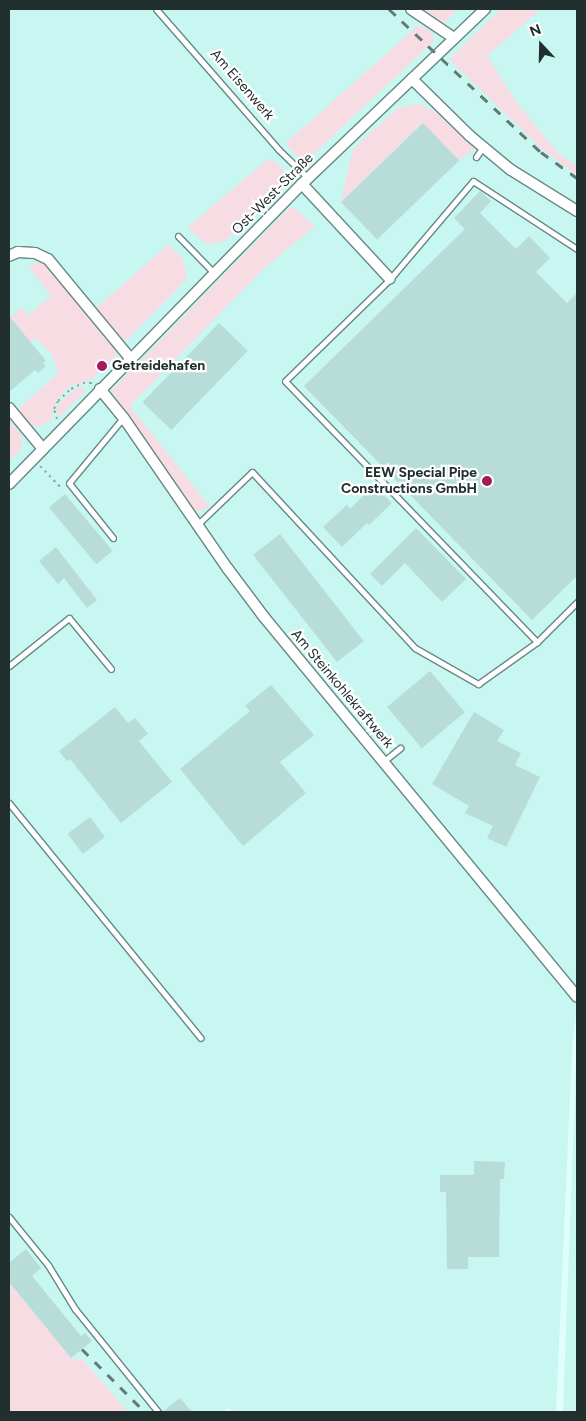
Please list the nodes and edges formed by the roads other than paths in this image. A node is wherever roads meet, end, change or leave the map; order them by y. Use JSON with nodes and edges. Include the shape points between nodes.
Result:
{"nodes":[{"id":1,"x":156,"y":9,"type":"edge"},
{"id":2,"x":411,"y":9,"type":"edge"},
{"id":3,"x":485,"y":9,"type":"edge"},
{"id":4,"x":454,"y":38,"type":"junction"},
{"id":5,"x":412,"y":79,"type":"junction"},
{"id":6,"x":484,"y":147,"type":"junction"},
{"id":7,"x":476,"y":157,"type":"dead end"},
{"id":8,"x":305,"y":181,"type":"junction"},
{"id":9,"x":577,"y":211,"type":"edge"},
{"id":10,"x":178,"y":236,"type":"dead end"},
{"id":11,"x":577,"y":249,"type":"edge"},
{"id":12,"x":9,"y":256,"type":"edge"},
{"id":13,"x":214,"y":273,"type":"junction"},
{"id":14,"x":390,"y":278,"type":"junction"},
{"id":15,"x":130,"y":358,"type":"junction"},
{"id":16,"x":100,"y":389,"type":"junction"},
{"id":17,"x":9,"y":408,"type":"edge"},
{"id":18,"x":123,"y":417,"type":"junction"},
{"id":19,"x":43,"y":449,"type":"junction"},
{"id":20,"x":9,"y":484,"type":"edge"},
{"id":21,"x":197,"y":526,"type":"junction"},
{"id":22,"x":113,"y":538,"type":"dead end"},
{"id":23,"x":577,"y":602,"type":"edge"},
{"id":24,"x":536,"y":642,"type":"junction"},
{"id":25,"x":9,"y":666,"type":"edge"},
{"id":26,"x":111,"y":669,"type":"dead end"},
{"id":27,"x":400,"y":748,"type":"dead end"},
{"id":28,"x":384,"y":761,"type":"junction"},
{"id":29,"x":9,"y":804,"type":"edge"},
{"id":30,"x":577,"y":997,"type":"edge"},
{"id":31,"x":201,"y":1038,"type":"dead end"},
{"id":32,"x":9,"y":1216,"type":"edge"},
{"id":33,"x":158,"y":1412,"type":"edge"}],
"edges":[{"from":1,"to":8,"type":"lane","name":"Am Eisenwerk"},
{"from":2,"to":4,"type":"street"},
{"from":3,"to":4,"type":"street","name":"Ost-West-Straße"},
{"from":4,"to":5,"type":"street","name":"Ost-West-Straße"},
{"from":5,"to":6,"type":"street"},
{"from":5,"to":8,"type":"street","name":"Ost-West-Straße"},
{"from":6,"to":7,"type":"lane"},
{"from":6,"to":9,"type":"street","via":[[512,170]]},
{"from":8,"to":13,"type":"street","name":"Ost-West-Straße"},
{"from":8,"to":14,"type":"street","name":"Am Eisenwerk"},
{"from":10,"to":13,"type":"lane"},
{"from":11,"to":14,"type":"lane","via":[[473,181]]},
{"from":12,"to":15,"type":"street","via":[[18,252],[48,259]]},
{"from":13,"to":15,"type":"street","name":"Ost-West-Straße"},
{"from":14,"to":24,"type":"lane","via":[[285,381]]},
{"from":15,"to":16,"type":"street","name":"Ost-West-Straße"},
{"from":16,"to":18,"type":"street","name":"Am Steinkohlekraftwerk"},
{"from":16,"to":19,"type":"street","name":"Ost-West-Straße"},
{"from":17,"to":19,"type":"street"},
{"from":18,"to":21,"type":"street","name":"Am Steinkohlekraftwerk"},
{"from":18,"to":22,"type":"lane","via":[[69,483]]},
{"from":19,"to":20,"type":"street","name":"Ost-West-Straße"},
{"from":21,"to":24,"type":"lane","via":[[252,472],[415,648],[478,684]]},
{"from":21,"to":28,"type":"street","name":"Am Steinkohlekraftwerk","via":[[264,617]]},
{"from":23,"to":24,"type":"lane"},
{"from":25,"to":26,"type":"lane","via":[[69,618]]},
{"from":27,"to":28,"type":"lane"},
{"from":28,"to":30,"type":"street","name":"Am Steinkohlekraftwerk"},
{"from":29,"to":31,"type":"lane"},
{"from":32,"to":33,"type":"lane","via":[[48,1265],[75,1309]]}]}
